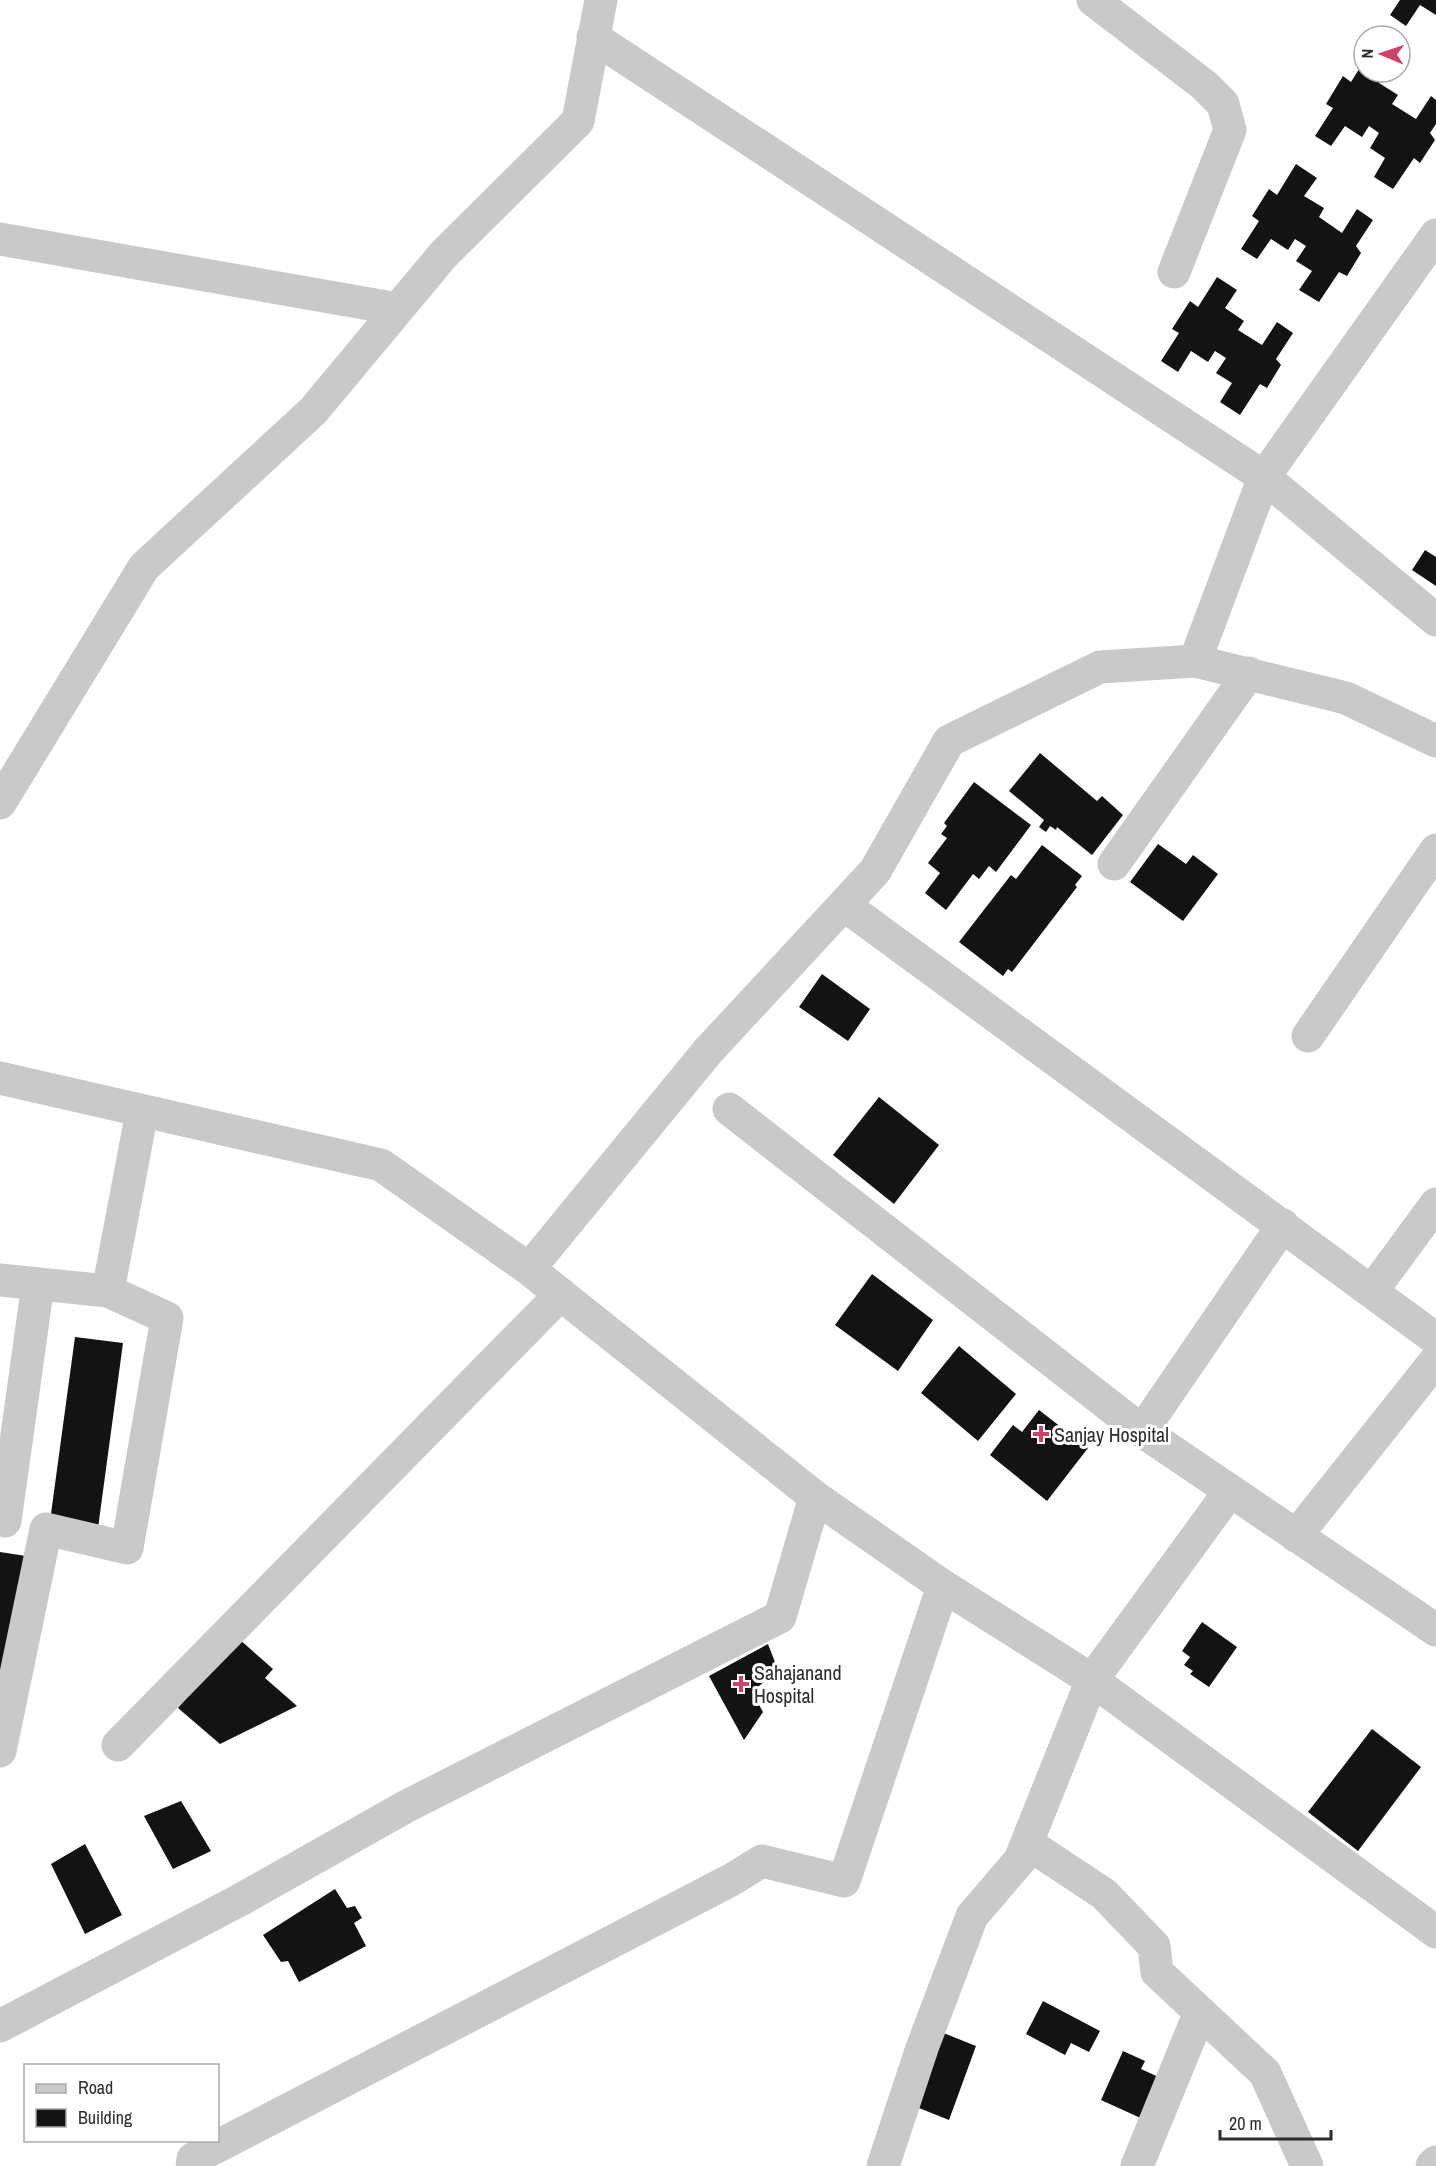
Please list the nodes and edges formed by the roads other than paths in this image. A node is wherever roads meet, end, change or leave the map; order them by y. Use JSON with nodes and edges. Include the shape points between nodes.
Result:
{"nodes":[{"id":1,"x":600,"y":0,"type":"edge"},
{"id":2,"x":1093,"y":0,"type":"edge"},
{"id":3,"x":593,"y":37,"type":"junction"},
{"id":4,"x":1436,"y":235,"type":"edge"},
{"id":5,"x":0,"y":239,"type":"edge"},
{"id":6,"x":1174,"y":272,"type":"dead end"},
{"id":7,"x":398,"y":309,"type":"junction"},
{"id":8,"x":1264,"y":477,"type":"junction"},
{"id":9,"x":1436,"y":620,"type":"edge"},
{"id":10,"x":1195,"y":661,"type":"junction"},
{"id":11,"x":1249,"y":673,"type":"junction"},
{"id":12,"x":1436,"y":741,"type":"edge"},
{"id":13,"x":0,"y":803,"type":"edge"},
{"id":14,"x":1436,"y":850,"type":"edge"},
{"id":15,"x":1114,"y":864,"type":"dead end"},
{"id":16,"x":844,"y":905,"type":"junction"},
{"id":17,"x":1308,"y":1036,"type":"dead end"},
{"id":18,"x":0,"y":1078,"type":"edge"},
{"id":19,"x":729,"y":1109,"type":"dead end"},
{"id":20,"x":142,"y":1112,"type":"junction"},
{"id":21,"x":1436,"y":1204,"type":"edge"},
{"id":22,"x":1283,"y":1225,"type":"junction"},
{"id":23,"x":529,"y":1269,"type":"junction"},
{"id":24,"x":0,"y":1280,"type":"edge"},
{"id":25,"x":38,"y":1284,"type":"junction"},
{"id":26,"x":108,"y":1291,"type":"junction"},
{"id":27,"x":1372,"y":1291,"type":"junction"},
{"id":28,"x":561,"y":1294,"type":"junction"},
{"id":29,"x":1436,"y":1339,"type":"edge"},
{"id":30,"x":1436,"y":1360,"type":"edge"},
{"id":31,"x":1142,"y":1431,"type":"junction"},
{"id":32,"x":1230,"y":1491,"type":"junction"},
{"id":33,"x":815,"y":1497,"type":"junction"},
{"id":34,"x":3,"y":1521,"type":"edge"},
{"id":35,"x":46,"y":1529,"type":"junction"},
{"id":36,"x":1296,"y":1536,"type":"junction"},
{"id":37,"x":943,"y":1586,"type":"junction"},
{"id":38,"x":1436,"y":1630,"type":"edge"},
{"id":39,"x":1092,"y":1680,"type":"junction"},
{"id":40,"x":118,"y":1745,"type":"dead end"},
{"id":41,"x":0,"y":1752,"type":"edge"},
{"id":42,"x":1027,"y":1843,"type":"junction"},
{"id":43,"x":1436,"y":1932,"type":"edge"},
{"id":44,"x":1200,"y":2012,"type":"junction"},
{"id":45,"x":0,"y":2026,"type":"edge"},
{"id":46,"x":1436,"y":2162,"type":"edge"},
{"id":47,"x":192,"y":2166,"type":"edge"},
{"id":48,"x":883,"y":2166,"type":"edge"},
{"id":49,"x":1137,"y":2166,"type":"edge"},
{"id":50,"x":1306,"y":2166,"type":"edge"},
{"id":51,"x":1432,"y":2166,"type":"edge"}],
"edges":[{"from":1,"to":3,"type":"street"},
{"from":2,"to":6,"type":"street","via":[[1223,104],[1230,130]]},
{"from":3,"to":7,"type":"street","via":[[578,121],[443,255]]},
{"from":3,"to":8,"type":"street"},
{"from":4,"to":8,"type":"street"},
{"from":5,"to":7,"type":"street"},
{"from":7,"to":13,"type":"street","via":[[313,411],[144,567]]},
{"from":8,"to":9,"type":"street"},
{"from":8,"to":10,"type":"street"},
{"from":10,"to":11,"type":"street"},
{"from":10,"to":16,"type":"street","via":[[1100,667],[949,741],[875,872]]},
{"from":11,"to":12,"type":"street","via":[[1346,698]]},
{"from":11,"to":15,"type":"street"},
{"from":14,"to":17,"type":"street"},
{"from":16,"to":22,"type":"street"},
{"from":16,"to":23,"type":"street","via":[[708,1051]]},
{"from":18,"to":20,"type":"street"},
{"from":19,"to":31,"type":"street"},
{"from":20,"to":23,"type":"street","via":[[381,1166]]},
{"from":20,"to":26,"type":"street"},
{"from":21,"to":27,"type":"street"},
{"from":22,"to":27,"type":"street"},
{"from":22,"to":31,"type":"street"},
{"from":23,"to":28,"type":"street"},
{"from":24,"to":25,"type":"street"},
{"from":25,"to":26,"type":"street"},
{"from":25,"to":34,"type":"street"},
{"from":26,"to":35,"type":"street","via":[[167,1318],[127,1548]]},
{"from":27,"to":29,"type":"street"},
{"from":28,"to":33,"type":"street"},
{"from":28,"to":40,"type":"street"},
{"from":30,"to":36,"type":"street"},
{"from":31,"to":32,"type":"street"},
{"from":32,"to":36,"type":"street"},
{"from":32,"to":39,"type":"street"},
{"from":33,"to":37,"type":"street"},
{"from":33,"to":45,"type":"street","via":[[780,1617],[407,1806],[240,1900]]},
{"from":34,"to":35,"type":"street"},
{"from":35,"to":41,"type":"street"},
{"from":36,"to":38,"type":"street"},
{"from":37,"to":39,"type":"street"},
{"from":37,"to":47,"type":"street","via":[[844,1881],[762,1860],[193,2159]]},
{"from":39,"to":42,"type":"street"},
{"from":39,"to":43,"type":"street"},
{"from":42,"to":44,"type":"street","via":[[1104,1894],[1154,1946],[1157,1972]]},
{"from":42,"to":48,"type":"street","via":[[1020,1860],[972,1916]]},
{"from":44,"to":49,"type":"street"},
{"from":44,"to":50,"type":"street","via":[[1265,2073]]},
{"from":46,"to":51,"type":"street"}]}
